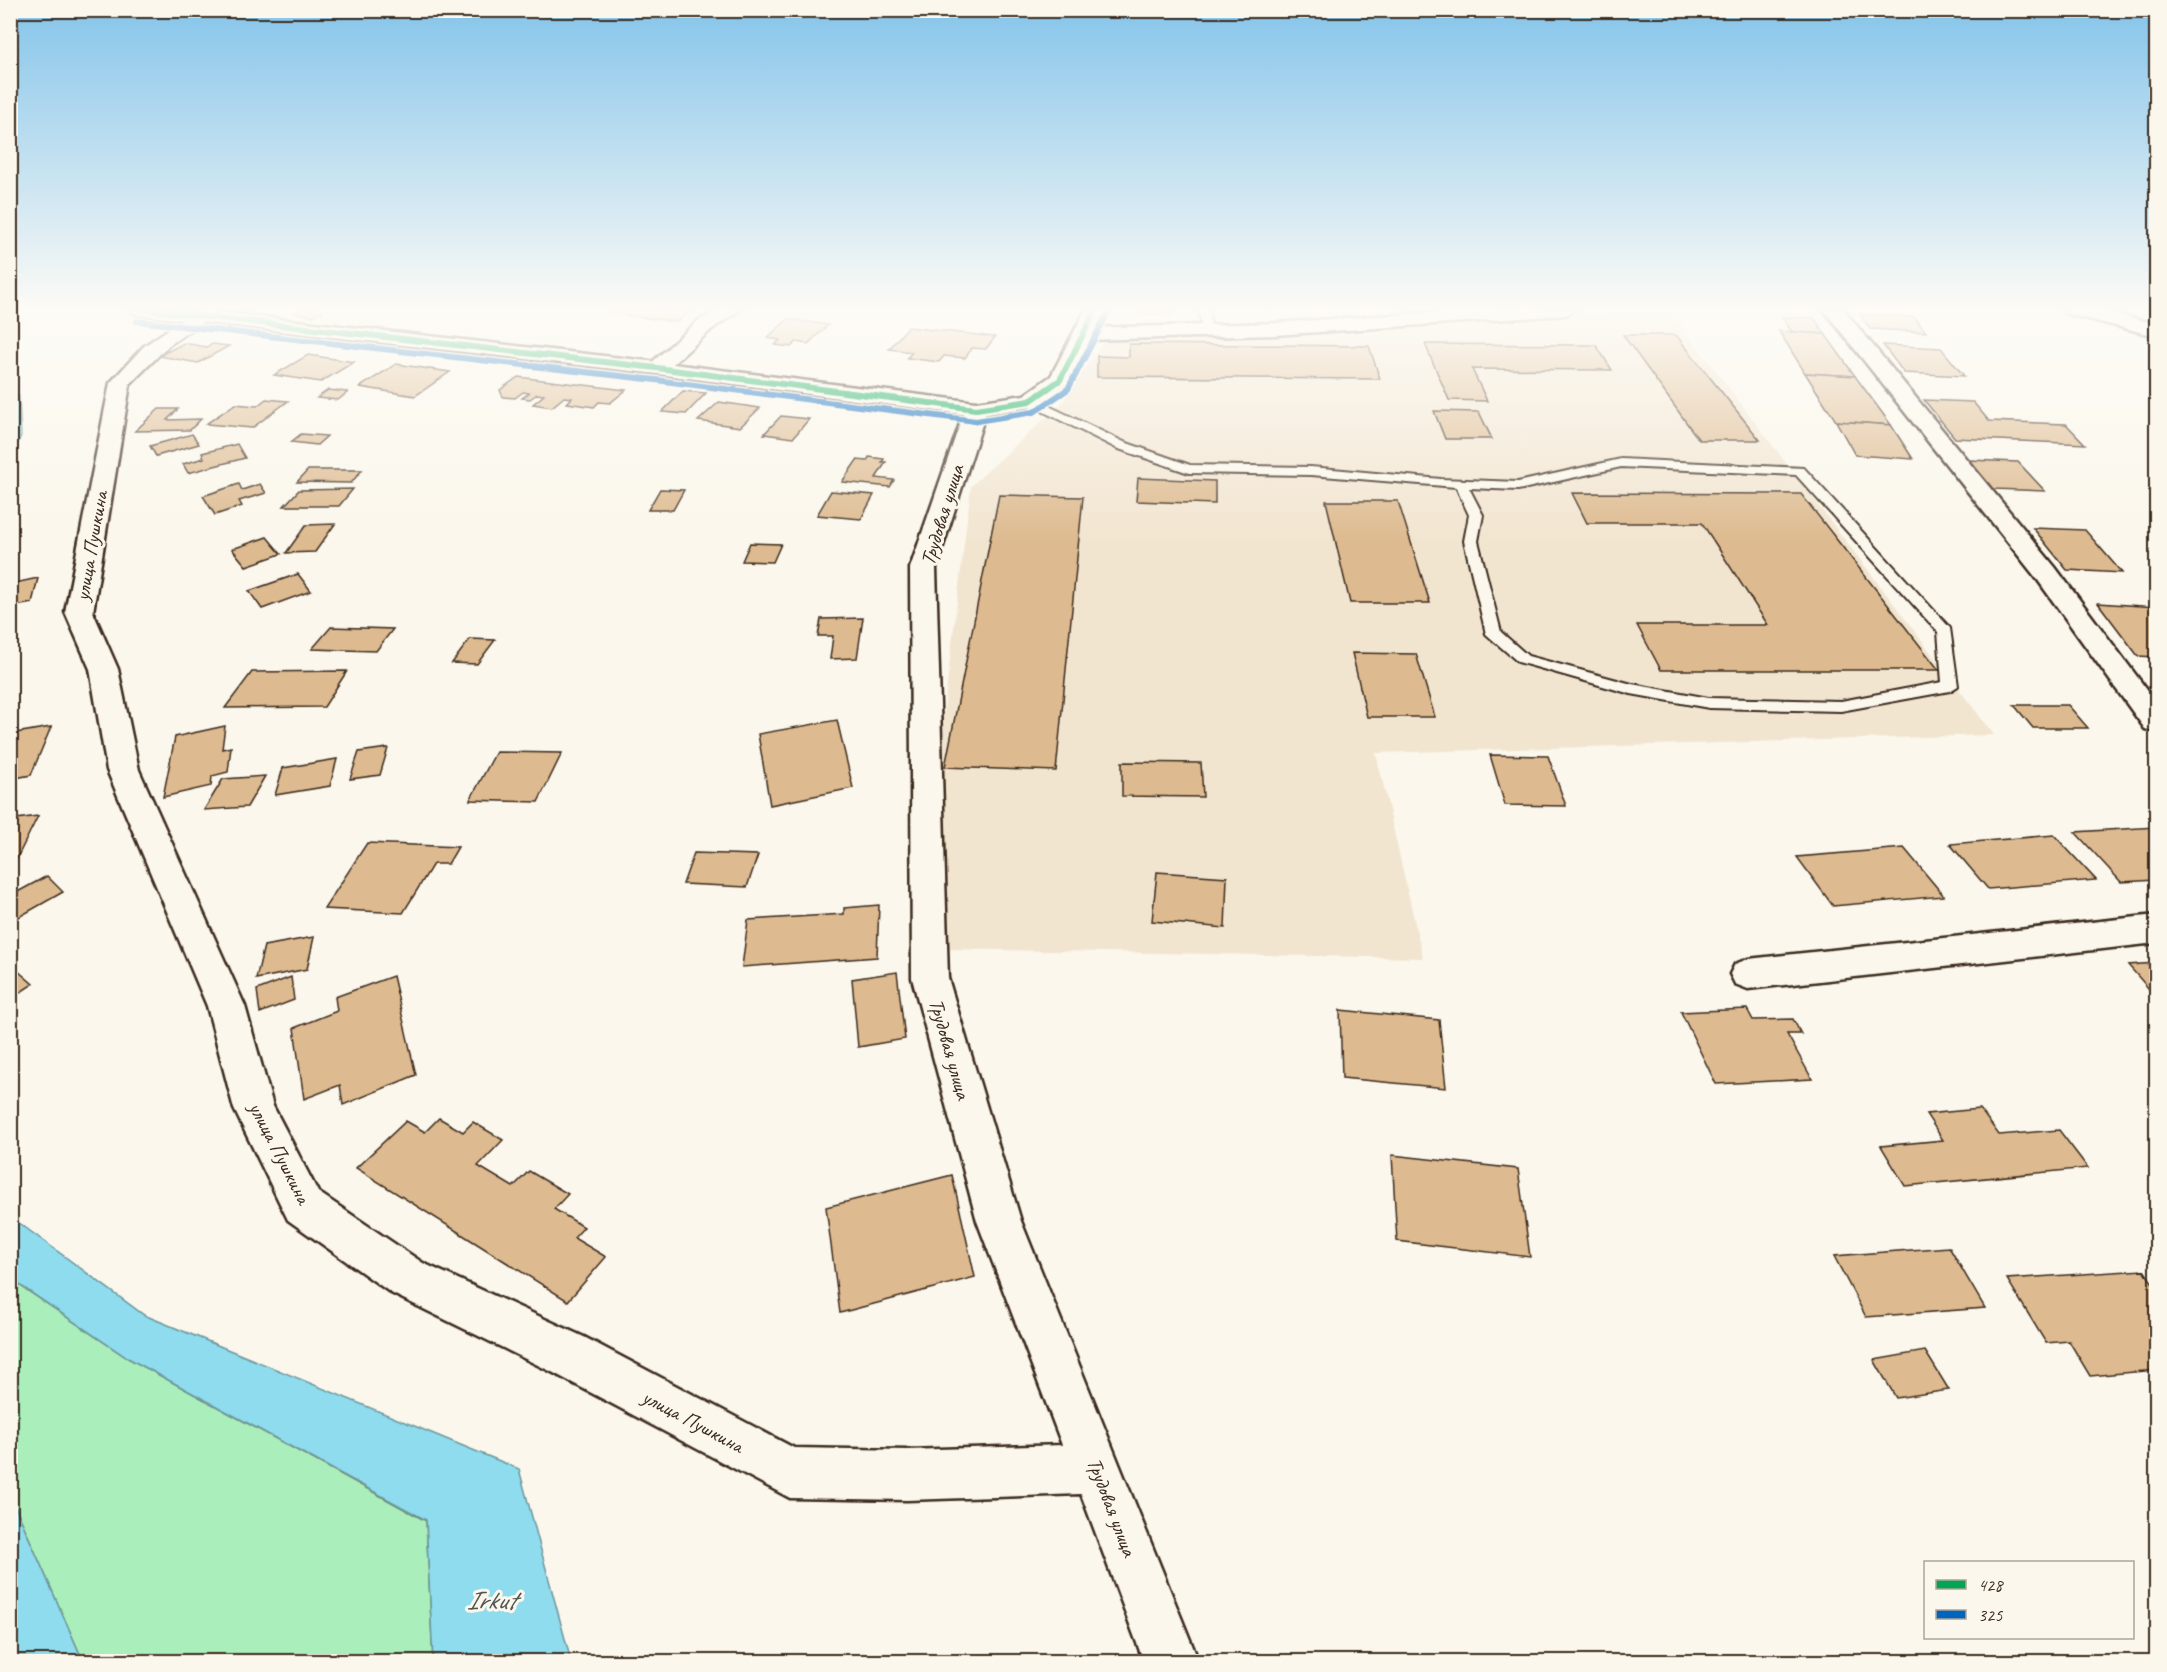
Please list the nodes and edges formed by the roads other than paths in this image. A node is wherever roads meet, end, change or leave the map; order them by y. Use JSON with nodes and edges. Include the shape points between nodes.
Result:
{"nodes":[{"id":1,"x":119,"y":387,"type":"edge"},
{"id":2,"x":821,"y":387,"type":"edge"},
{"id":3,"x":1049,"y":387,"type":"edge"},
{"id":4,"x":1897,"y":387,"type":"edge"},
{"id":5,"x":1030,"y":400,"type":"junction"},
{"id":6,"x":993,"y":407,"type":"junction"},
{"id":7,"x":1460,"y":483,"type":"junction"},
{"id":8,"x":2157,"y":722,"type":"edge"},
{"id":9,"x":2157,"y":929,"type":"edge"},
{"id":10,"x":1748,"y":974,"type":"dead end"},
{"id":11,"x":1098,"y":1469,"type":"junction"},
{"id":12,"x":1172,"y":1662,"type":"edge"}],
"edges":[{"from":1,"to":11,"type":"street","name":"улица Пушкина","via":[[79,612],[104,669],[123,770],[226,1006],[254,1109],[303,1206],[407,1278],[567,1354],[790,1473],[907,1475]]},
{"from":2,"to":6,"type":"street"},
{"from":3,"to":5,"type":"street"},
{"from":4,"to":8,"type":"street","via":[[2046,573]]},
{"from":5,"to":6,"type":"street"},
{"from":5,"to":7,"type":"lane","via":[[1120,445],[1189,469],[1311,471]]},
{"from":6,"to":11,"type":"street","name":"Трудовая улица","via":[[923,568],[930,978],[999,1221]]},
{"from":7,"to":7,"type":"lane","via":[[1476,515],[1471,541],[1494,634],[1523,659],[1631,689],[1709,703],[1841,706],[1950,686],[1945,631],[1800,471],[1621,463],[1518,486]]},
{"from":9,"to":10,"type":"street"},
{"from":11,"to":12,"type":"street","name":"Трудовая улица"}]}
